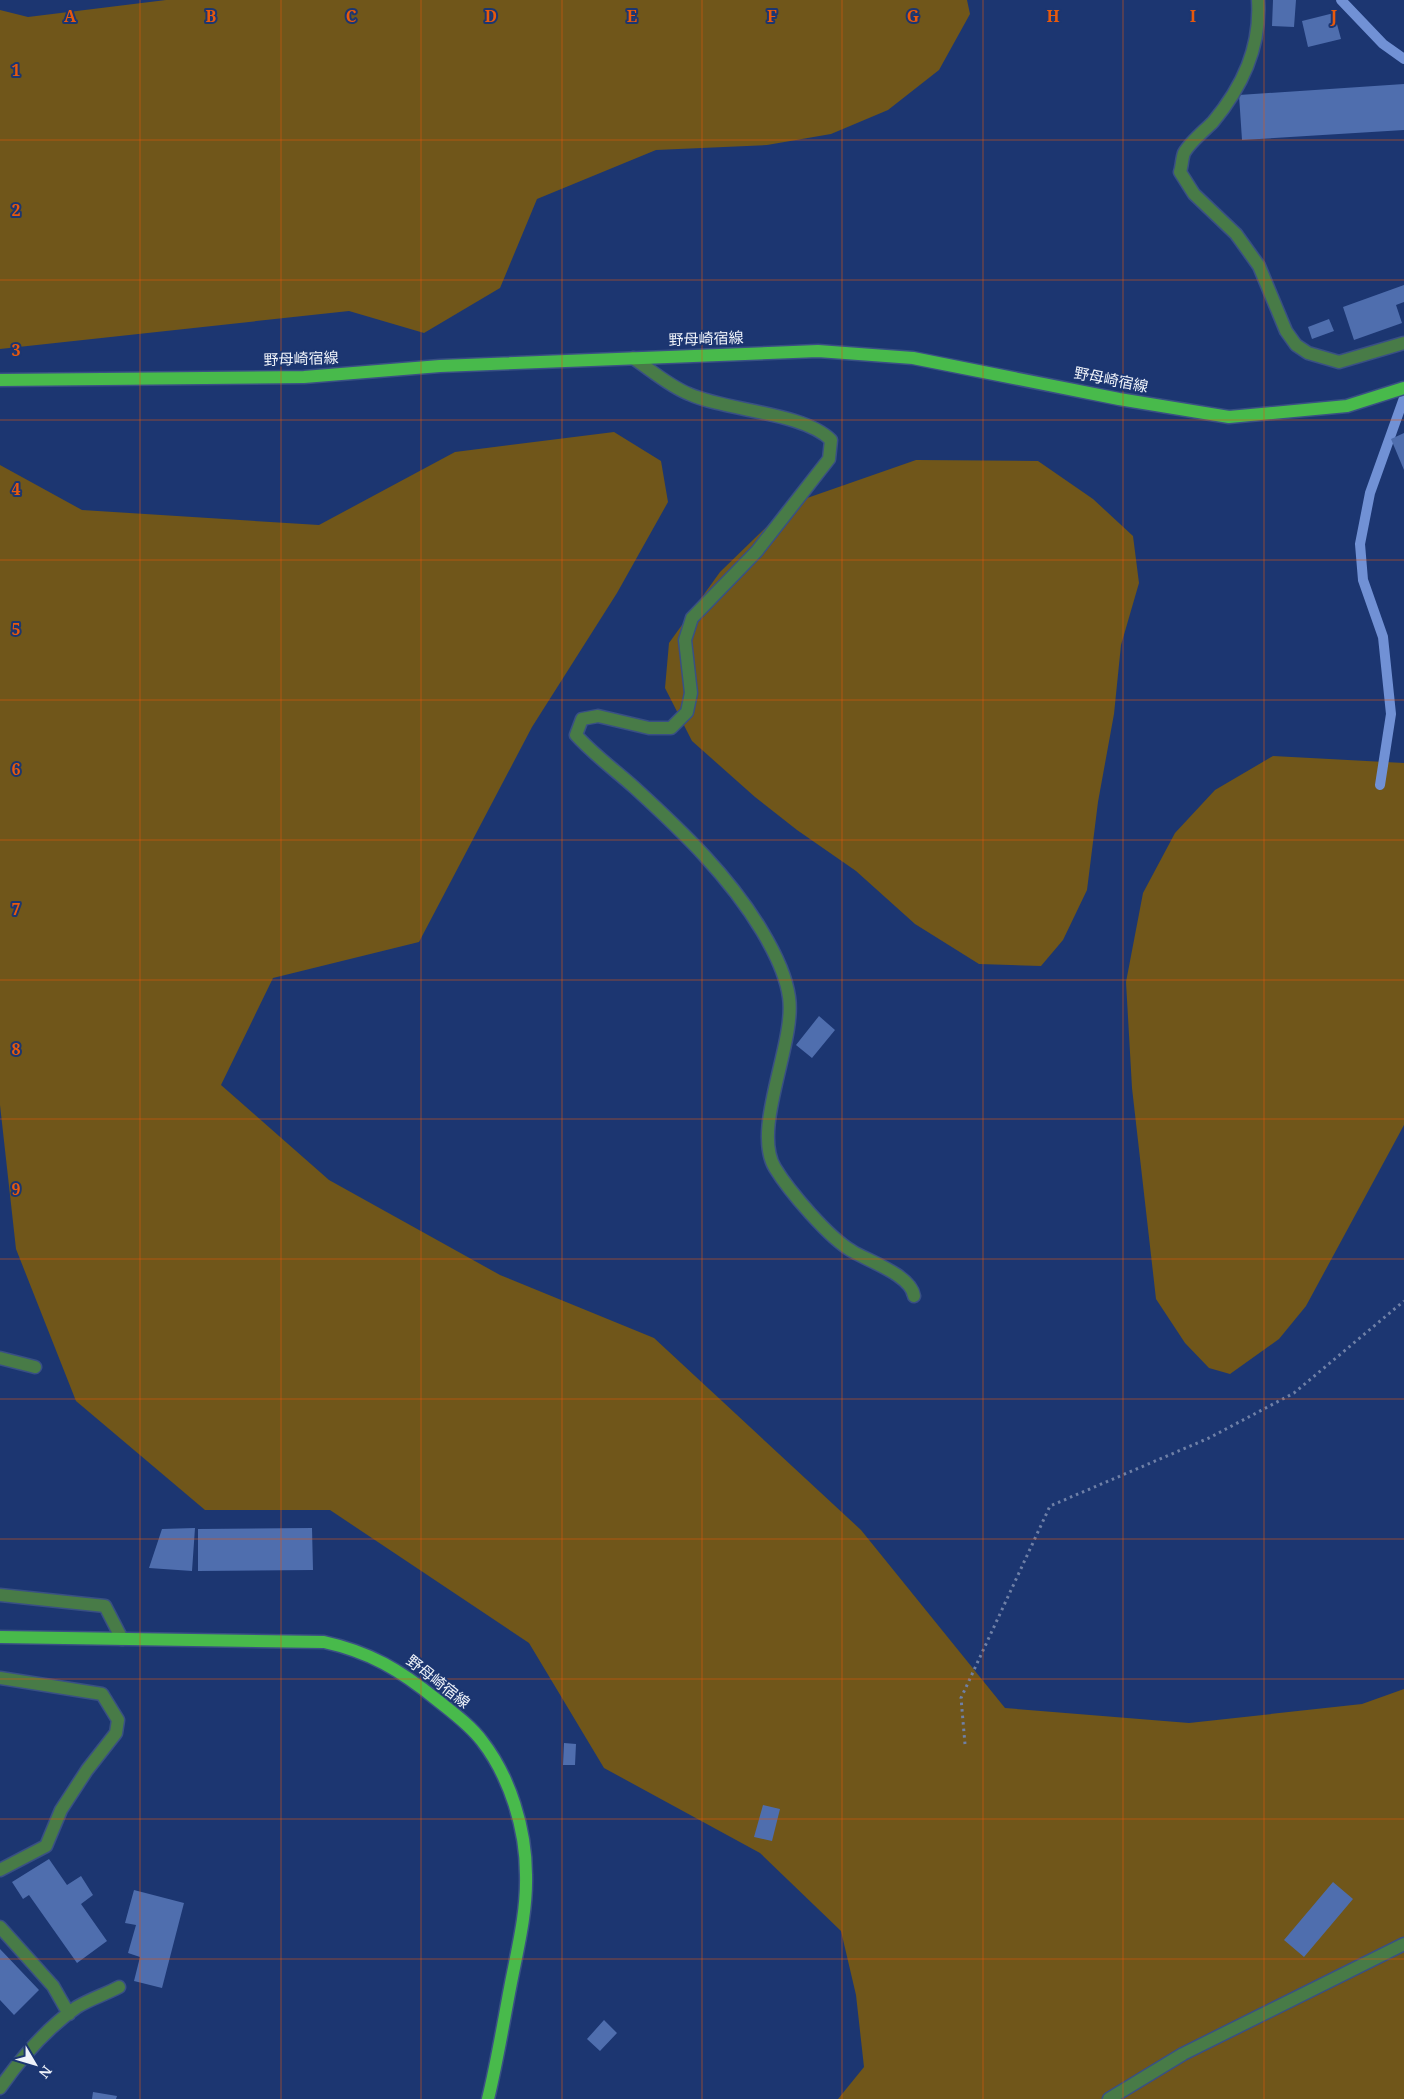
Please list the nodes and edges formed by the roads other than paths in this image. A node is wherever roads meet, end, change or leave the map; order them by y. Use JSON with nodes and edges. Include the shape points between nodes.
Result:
{"nodes":[{"id":1,"x":1258,"y":0,"type":"edge"},
{"id":2,"x":1404,"y":343,"type":"edge"},
{"id":3,"x":633,"y":358,"type":"junction"},
{"id":4,"x":0,"y":380,"type":"edge"},
{"id":5,"x":1404,"y":388,"type":"edge"},
{"id":6,"x":914,"y":1296,"type":"dead end"},
{"id":7,"x":0,"y":1358,"type":"edge"},
{"id":8,"x":35,"y":1367,"type":"dead end"},
{"id":9,"x":0,"y":1595,"type":"edge"},
{"id":10,"x":0,"y":1637,"type":"edge"},
{"id":11,"x":122,"y":1639,"type":"junction"},
{"id":12,"x":0,"y":1678,"type":"edge"},
{"id":13,"x":0,"y":1870,"type":"edge"},
{"id":14,"x":0,"y":1927,"type":"edge"},
{"id":15,"x":1404,"y":1944,"type":"edge"},
{"id":16,"x":119,"y":1988,"type":"dead end"},
{"id":17,"x":69,"y":2014,"type":"junction"},
{"id":18,"x":4,"y":2072,"type":"edge"},
{"id":19,"x":0,"y":2088,"type":"edge"},
{"id":20,"x":488,"y":2099,"type":"edge"},
{"id":21,"x":1109,"y":2099,"type":"edge"}],
"edges":[{"from":1,"to":2,"type":"street","via":[[1255,49],[1243,75],[1214,120],[1185,152],[1180,172],[1194,194],[1236,234],[1259,266],[1286,331],[1296,345],[1308,353],[1339,362]]},
{"from":3,"to":4,"type":"main road","name":"野母崎宿線","via":[[440,366],[304,377]]},
{"from":3,"to":5,"type":"main road","name":"野母崎宿線","via":[[818,351],[913,358],[1228,417],[1347,406]]},
{"from":3,"to":6,"type":"street","via":[[689,394],[803,424],[823,432],[831,440],[829,459],[757,550],[692,618],[685,640],[691,693],[687,712],[671,728],[649,728],[598,716],[582,718],[576,735],[715,866],[745,903],[774,951],[789,998],[787,1033],[767,1138],[774,1167],[823,1226],[850,1250],[904,1281]]},
{"from":7,"to":8,"type":"street"},
{"from":9,"to":11,"type":"street","via":[[105,1606]]},
{"from":10,"to":11,"type":"main road","name":"野母崎宿線"},
{"from":11,"to":20,"type":"main road","name":"野母崎宿線","via":[[324,1642],[354,1649],[414,1682],[480,1739],[496,1762],[515,1809],[524,1842],[526,1876],[524,1918]]},
{"from":12,"to":13,"type":"street","via":[[102,1694],[118,1720],[116,1733],[61,1810],[46,1846]]},
{"from":14,"to":17,"type":"street","via":[[53,1986]]},
{"from":15,"to":21,"type":"street","via":[[1183,2054]]},
{"from":16,"to":17,"type":"street","via":[[78,2006]]},
{"from":17,"to":18,"type":"street"},
{"from":18,"to":19,"type":"street"}]}
